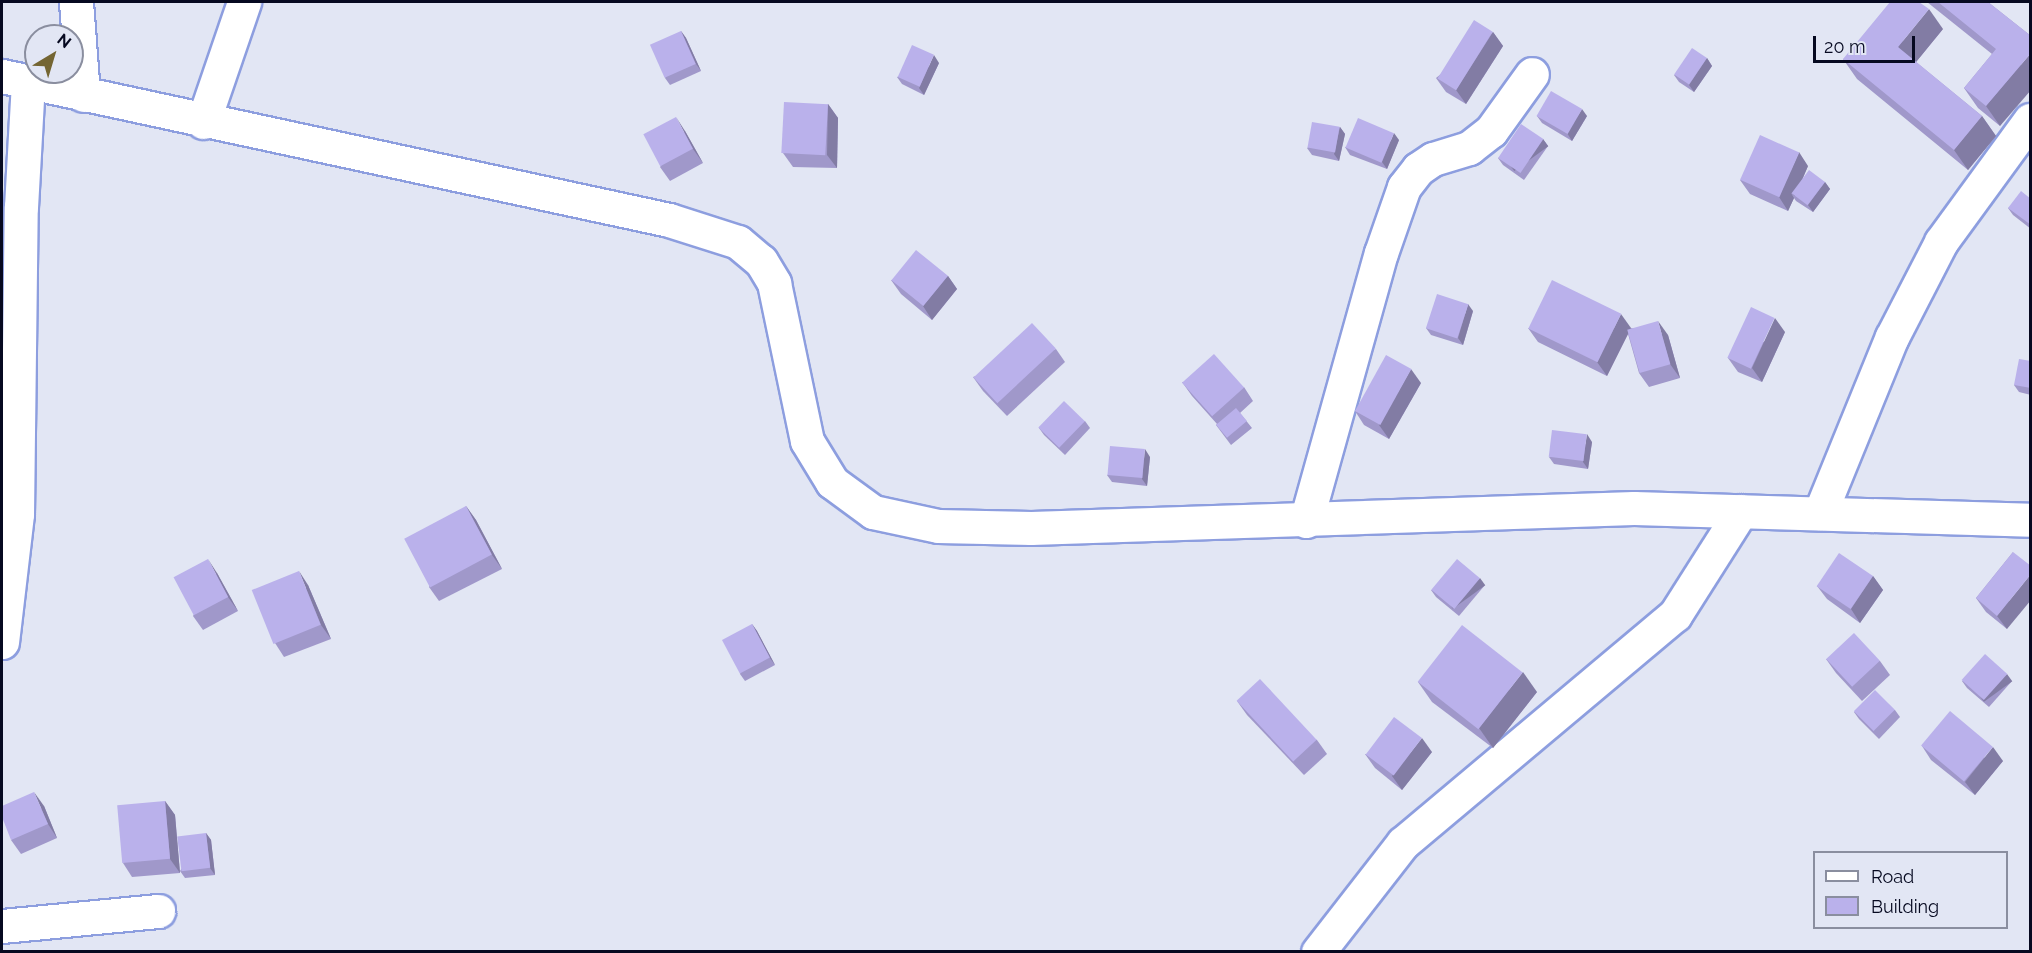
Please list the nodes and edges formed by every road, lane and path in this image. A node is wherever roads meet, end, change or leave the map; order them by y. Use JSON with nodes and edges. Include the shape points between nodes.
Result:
{"nodes":[{"id":1,"x":76,"y":2,"type":"edge"},
{"id":2,"x":244,"y":2,"type":"edge"},
{"id":3,"x":1532,"y":75,"type":"dead end"},
{"id":4,"x":15,"y":80,"type":"edge"},
{"id":5,"x":83,"y":95,"type":"junction"},
{"id":6,"x":2031,"y":120,"type":"edge"},
{"id":7,"x":204,"y":122,"type":"junction"},
{"id":8,"x":1741,"y":511,"type":"junction"},
{"id":9,"x":1820,"y":513,"type":"junction"},
{"id":10,"x":2031,"y":520,"type":"edge"},
{"id":11,"x":1306,"y":521,"type":"junction"},
{"id":12,"x":2,"y":642,"type":"edge"},
{"id":13,"x":158,"y":911,"type":"dead end"},
{"id":14,"x":2,"y":926,"type":"edge"},
{"id":15,"x":1318,"y":951,"type":"edge"}],
"edges":[{"from":1,"to":5,"type":"street"},
{"from":2,"to":7,"type":"street"},
{"from":3,"to":11,"type":"street","via":[[1491,131],[1469,148],[1433,159],[1418,169],[1404,187],[1381,253]]},
{"from":4,"to":5,"type":"street"},
{"from":4,"to":12,"type":"street","via":[[21,207],[17,514]]},
{"from":5,"to":7,"type":"street"},
{"from":6,"to":9,"type":"street","via":[[1941,242],[1892,337]]},
{"from":7,"to":11,"type":"street","via":[[669,220],[738,242],[761,261],[774,283],[807,441],[832,482],[873,512],[949,526]]},
{"from":8,"to":9,"type":"street"},
{"from":8,"to":11,"type":"street","via":[[1634,508]]},
{"from":8,"to":15,"type":"street","via":[[1675,615],[1403,843]]},
{"from":9,"to":10,"type":"street"},
{"from":13,"to":14,"type":"street"}]}
